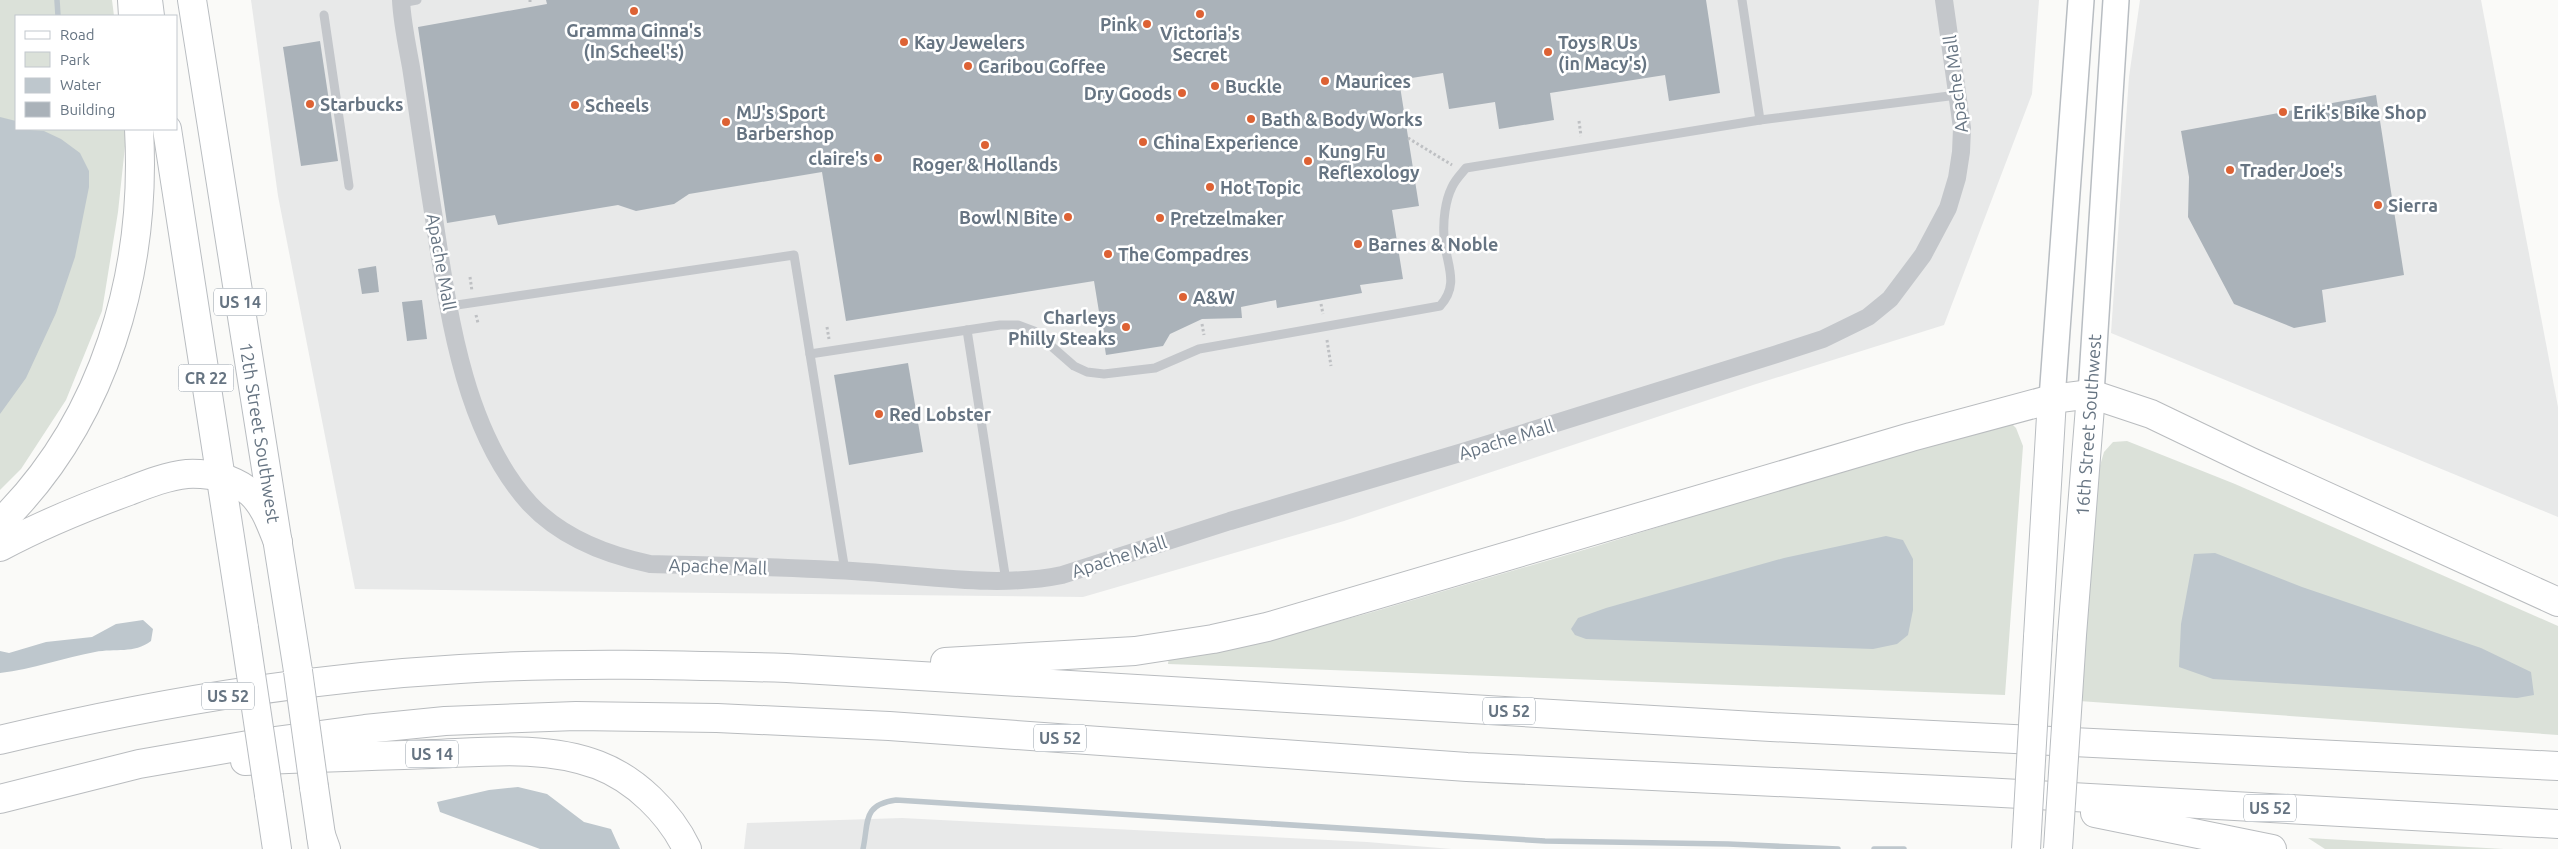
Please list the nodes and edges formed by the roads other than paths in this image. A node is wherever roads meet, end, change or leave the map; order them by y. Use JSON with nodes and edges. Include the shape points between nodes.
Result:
{"nodes":[{"id":1,"x":132,"y":0,"type":"edge"},
{"id":2,"x":148,"y":0,"type":"edge"},
{"id":3,"x":192,"y":0,"type":"edge"},
{"id":4,"x":1742,"y":0,"type":"edge"},
{"id":5,"x":1944,"y":0,"type":"edge"},
{"id":6,"x":2081,"y":0,"type":"edge"},
{"id":7,"x":2116,"y":0,"type":"edge"},
{"id":8,"x":406,"y":1,"type":"edge"},
{"id":9,"x":133,"y":15,"type":"edge"},
{"id":10,"x":150,"y":15,"type":"edge"},
{"id":11,"x":324,"y":15,"type":"dead end"},
{"id":12,"x":1957,"y":94,"type":"junction"},
{"id":13,"x":1760,"y":120,"type":"junction"},
{"id":14,"x":139,"y":130,"type":"edge"},
{"id":15,"x":167,"y":130,"type":"edge"},
{"id":16,"x":349,"y":186,"type":"dead end"},
{"id":17,"x":450,"y":306,"type":"junction"},
{"id":18,"x":967,"y":330,"type":"junction"},
{"id":19,"x":810,"y":354,"type":"junction"},
{"id":20,"x":2091,"y":394,"type":"junction"},
{"id":21,"x":2052,"y":399,"type":"junction"},
{"id":22,"x":221,"y":477,"type":"junction"},
{"id":23,"x":0,"y":523,"type":"edge"},
{"id":24,"x":278,"y":542,"type":"junction"},
{"id":25,"x":0,"y":548,"type":"edge"},
{"id":26,"x":844,"y":571,"type":"junction"},
{"id":27,"x":1006,"y":581,"type":"junction"},
{"id":28,"x":2558,"y":602,"type":"edge"},
{"id":29,"x":787,"y":668,"type":"junction"},
{"id":30,"x":0,"y":740,"type":"edge"},
{"id":31,"x":139,"y":764,"type":"junction"},
{"id":32,"x":2558,"y":766,"type":"edge"},
{"id":33,"x":1983,"y":792,"type":"junction"},
{"id":34,"x":0,"y":799,"type":"edge"},
{"id":35,"x":2558,"y":824,"type":"edge"},
{"id":36,"x":323,"y":844,"type":"edge"},
{"id":37,"x":277,"y":849,"type":"edge"},
{"id":38,"x":687,"y":849,"type":"edge"},
{"id":39,"x":2026,"y":849,"type":"edge"},
{"id":40,"x":2058,"y":849,"type":"edge"},
{"id":41,"x":2272,"y":849,"type":"edge"}],
"edges":[{"from":1,"to":9,"type":"main road"},
{"from":2,"to":10,"type":"main road"},
{"from":3,"to":24,"type":"main road","name":"12th Street Southwest","number":"US 14"},
{"from":4,"to":13,"type":"lane"},
{"from":5,"to":12,"type":"street","name":"Apache Mall"},
{"from":6,"to":21,"type":"main road","name":"16th Street Southwest"},
{"from":7,"to":20,"type":"main road","name":"16th Street Southwest"},
{"from":8,"to":17,"type":"street","name":"Apache Mall"},
{"from":11,"to":16,"type":"lane"},
{"from":12,"to":13,"type":"lane"},
{"from":12,"to":27,"type":"street","name":"Apache Mall","via":[[1962,128],[1961,152],[1948,208],[1907,279],[1890,299],[1848,328],[1777,354],[1230,520],[1071,572],[1039,580]]},
{"from":13,"to":18,"type":"lane","via":[[1466,168],[1452,186],[1446,209],[1444,237],[1451,279],[1449,296],[1440,306],[1198,349],[1155,368],[1104,374],[1074,366],[1034,332],[1018,324]]},
{"from":14,"to":23,"type":"main road","via":[[137,236],[122,310],[111,345],[92,395],[61,448]]},
{"from":15,"to":22,"type":"main road","number":"CR 22"},
{"from":17,"to":19,"type":"lane","via":[[794,254]]},
{"from":17,"to":26,"type":"street","name":"Apache Mall","via":[[462,369],[484,428],[530,504],[553,523],[593,548],[650,564]]},
{"from":18,"to":19,"type":"lane"},
{"from":18,"to":27,"type":"lane"},
{"from":19,"to":26,"type":"lane"},
{"from":20,"to":21,"type":"main road"},
{"from":20,"to":28,"type":"main road","via":[[2151,414]]},
{"from":20,"to":40,"type":"main road","name":"16th Street Southwest","bridge":true},
{"from":21,"to":29,"type":"main road","via":[[1910,437],[1277,624],[1213,639],[1135,651],[1044,658]]},
{"from":21,"to":39,"type":"main road","name":"16th Street Southwest","bridge":true},
{"from":22,"to":24,"type":"main road","via":[[243,487],[259,502]]},
{"from":22,"to":25,"type":"main road","via":[[185,474],[154,482],[70,514]]},
{"from":22,"to":37,"type":"main road","number":"CR 22","bridge":true},
{"from":24,"to":36,"type":"main road","name":"12th Street Southwest","number":"US 14","bridge":true},
{"from":26,"to":27,"type":"street","name":"Apache Mall"},
{"from":29,"to":30,"type":"main road","number":"US 52","via":[[546,665],[459,669],[327,682],[146,708]]},
{"from":29,"to":32,"type":"main road","number":"US 52","via":[[1771,727]]},
{"from":31,"to":33,"type":"main road","number":"US 52","via":[[263,743],[444,721],[576,716],[717,718],[889,726],[1467,767]]},
{"from":31,"to":34,"type":"main road","number":"US 52"},
{"from":31,"to":38,"type":"main road","number":"US 14","via":[[502,752],[563,757],[598,764],[624,778],[669,820]]},
{"from":33,"to":35,"type":"main road","number":"US 52"},
{"from":33,"to":41,"type":"main road"}]}
